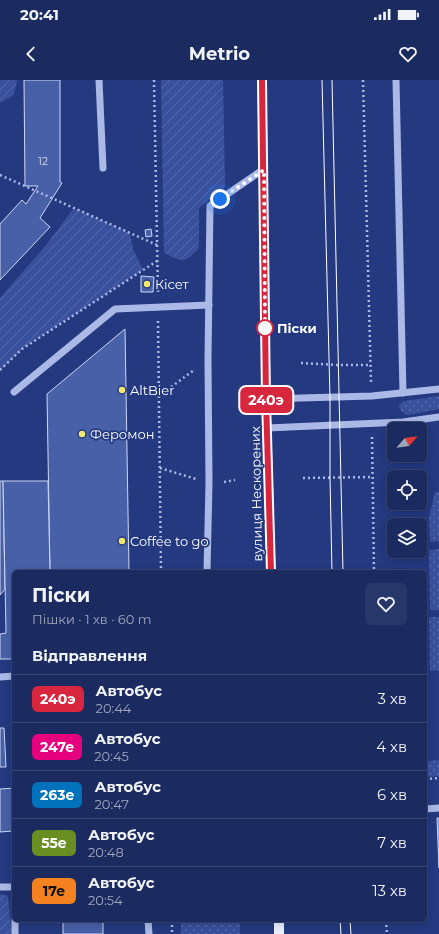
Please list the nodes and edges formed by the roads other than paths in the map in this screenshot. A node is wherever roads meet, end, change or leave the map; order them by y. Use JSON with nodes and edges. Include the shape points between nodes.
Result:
{"nodes":[{"id":1,"x":99,"y":80,"type":"edge"},
{"id":2,"x":262,"y":80,"type":"edge"},
{"id":3,"x":396,"y":80,"type":"edge"},
{"id":4,"x":103,"y":168,"type":"dead end"},
{"id":5,"x":264,"y":170,"type":"junction"},
{"id":6,"x":209,"y":305,"type":"junction"},
{"id":7,"x":439,"y":389,"type":"edge"},
{"id":8,"x":14,"y":392,"type":"dead end"},
{"id":9,"x":403,"y":393,"type":"junction"},
{"id":10,"x":266,"y":399,"type":"junction"},
{"id":11,"x":439,"y":417,"type":"edge"},
{"id":12,"x":267,"y":428,"type":"junction"},
{"id":13,"x":207,"y":570,"type":"edge"},
{"id":14,"x":271,"y":570,"type":"edge"},
{"id":15,"x":12,"y":676,"type":"edge"},
{"id":16,"x":0,"y":677,"type":"edge"},
{"id":17,"x":439,"y":808,"type":"edge"},
{"id":18,"x":427,"y":809,"type":"edge"},
{"id":19,"x":0,"y":887,"type":"edge"},
{"id":20,"x":12,"y":887,"type":"edge"},
{"id":21,"x":15,"y":922,"type":"edge"},
{"id":22,"x":148,"y":922,"type":"edge"},
{"id":23,"x":279,"y":922,"type":"edge"},
{"id":24,"x":14,"y":934,"type":"edge"},
{"id":25,"x":149,"y":934,"type":"edge"},
{"id":26,"x":279,"y":934,"type":"edge"}],
"edges":[{"from":1,"to":4,"type":"lane"},
{"from":2,"to":5,"type":"main road","name":"вулиця Нескорених"},
{"from":3,"to":9,"type":"lane"},
{"from":5,"to":6,"type":"lane","via":[[210,206]]},
{"from":5,"to":10,"type":"main road","name":"вулиця Нескорених"},
{"from":6,"to":8,"type":"lane","via":[[115,309]]},
{"from":6,"to":13,"type":"lane"},
{"from":7,"to":9,"type":"lane"},
{"from":9,"to":10,"type":"lane"},
{"from":10,"to":12,"type":"main road","name":"вулиця Нескорених"},
{"from":11,"to":12,"type":"lane","via":[[373,424]]},
{"from":12,"to":14,"type":"main road","name":"вулиця Нескорених"},
{"from":15,"to":16,"type":"lane"},
{"from":17,"to":18,"type":"lane"},
{"from":19,"to":20,"type":"lane"},
{"from":21,"to":24,"type":"lane"},
{"from":22,"to":25,"type":"lane"},
{"from":23,"to":26,"type":"main road"}]}
